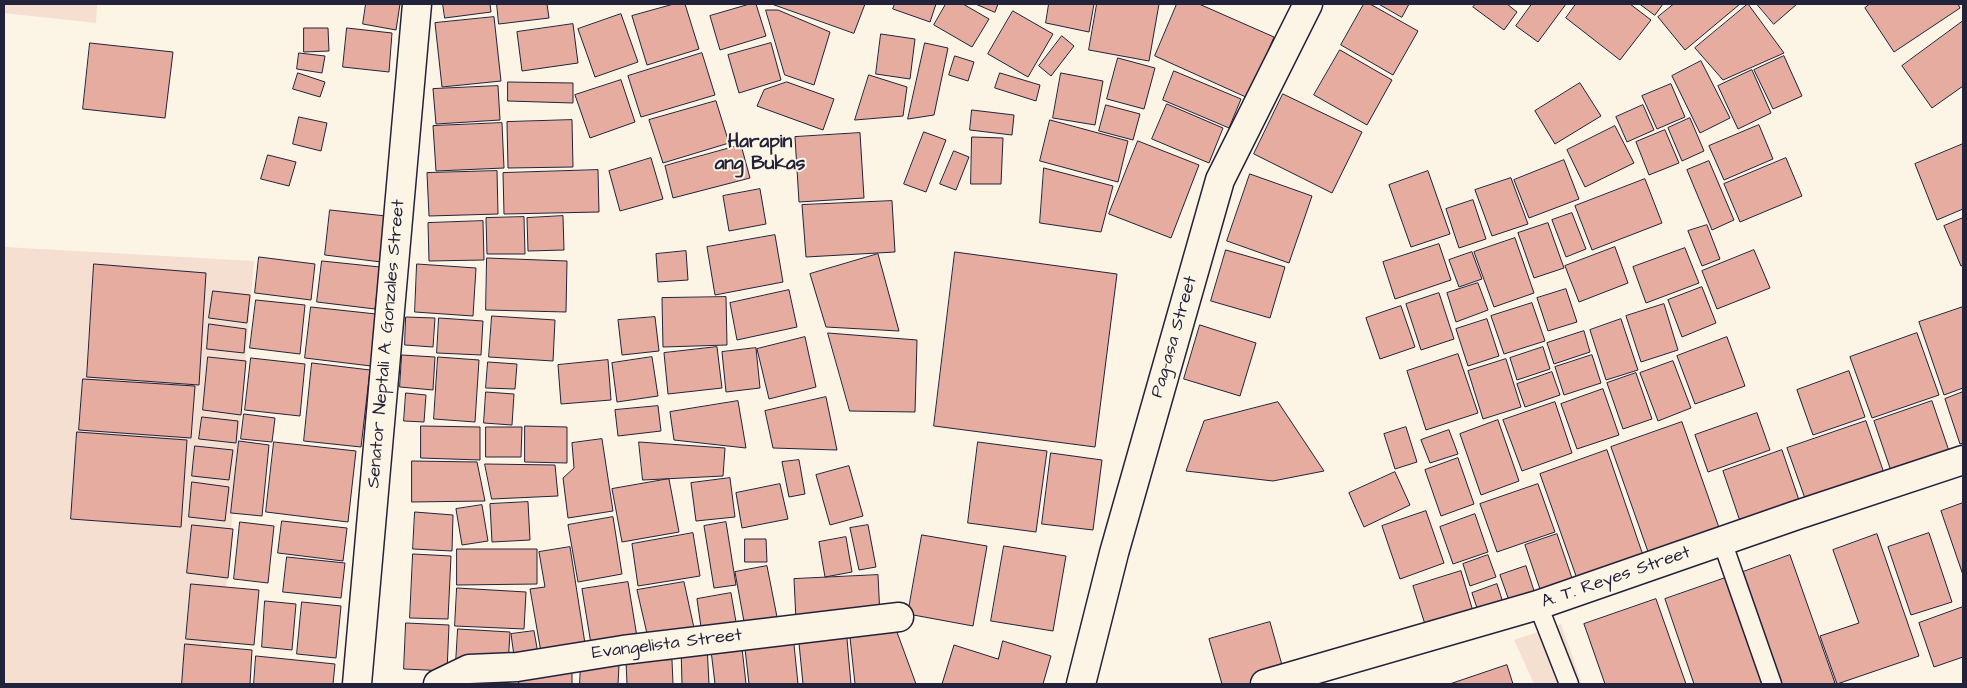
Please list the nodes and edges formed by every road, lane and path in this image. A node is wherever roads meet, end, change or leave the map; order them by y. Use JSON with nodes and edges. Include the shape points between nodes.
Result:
{"nodes":[{"id":1,"x":417,"y":4,"type":"edge"},
{"id":2,"x":1298,"y":6,"type":"edge"},
{"id":3,"x":1963,"y":460,"type":"edge"},
{"id":4,"x":1722,"y":541,"type":"junction"},
{"id":5,"x":1538,"y":605,"type":"junction"},
{"id":6,"x":900,"y":617,"type":"dead end"},
{"id":7,"x":1303,"y":679,"type":"edge"},
{"id":8,"x":357,"y":684,"type":"edge"},
{"id":9,"x":438,"y":684,"type":"edge"},
{"id":10,"x":1081,"y":684,"type":"edge"},
{"id":11,"x":1265,"y":684,"type":"edge"},
{"id":12,"x":1569,"y":684,"type":"edge"},
{"id":13,"x":1772,"y":684,"type":"edge"}],
"edges":[{"from":1,"to":8,"type":"street","name":"Senator Neptali A. Gonzales Street"},
{"from":2,"to":10,"type":"street","name":"Pag-asa Street","via":[[1220,180],[1117,544]]},
{"from":3,"to":4,"type":"street","name":"A. T. Reyes Street"},
{"from":4,"to":5,"type":"street","name":"A. T. Reyes Street"},
{"from":4,"to":13,"type":"lane"},
{"from":5,"to":7,"type":"street","name":"A. T. Reyes Street"},
{"from":5,"to":12,"type":"lane"},
{"from":6,"to":9,"type":"street","name":"Evangelista Street","via":[[623,650],[517,667],[469,668]]},
{"from":7,"to":11,"type":"street","name":"A. T. Reyes Street"}]}
